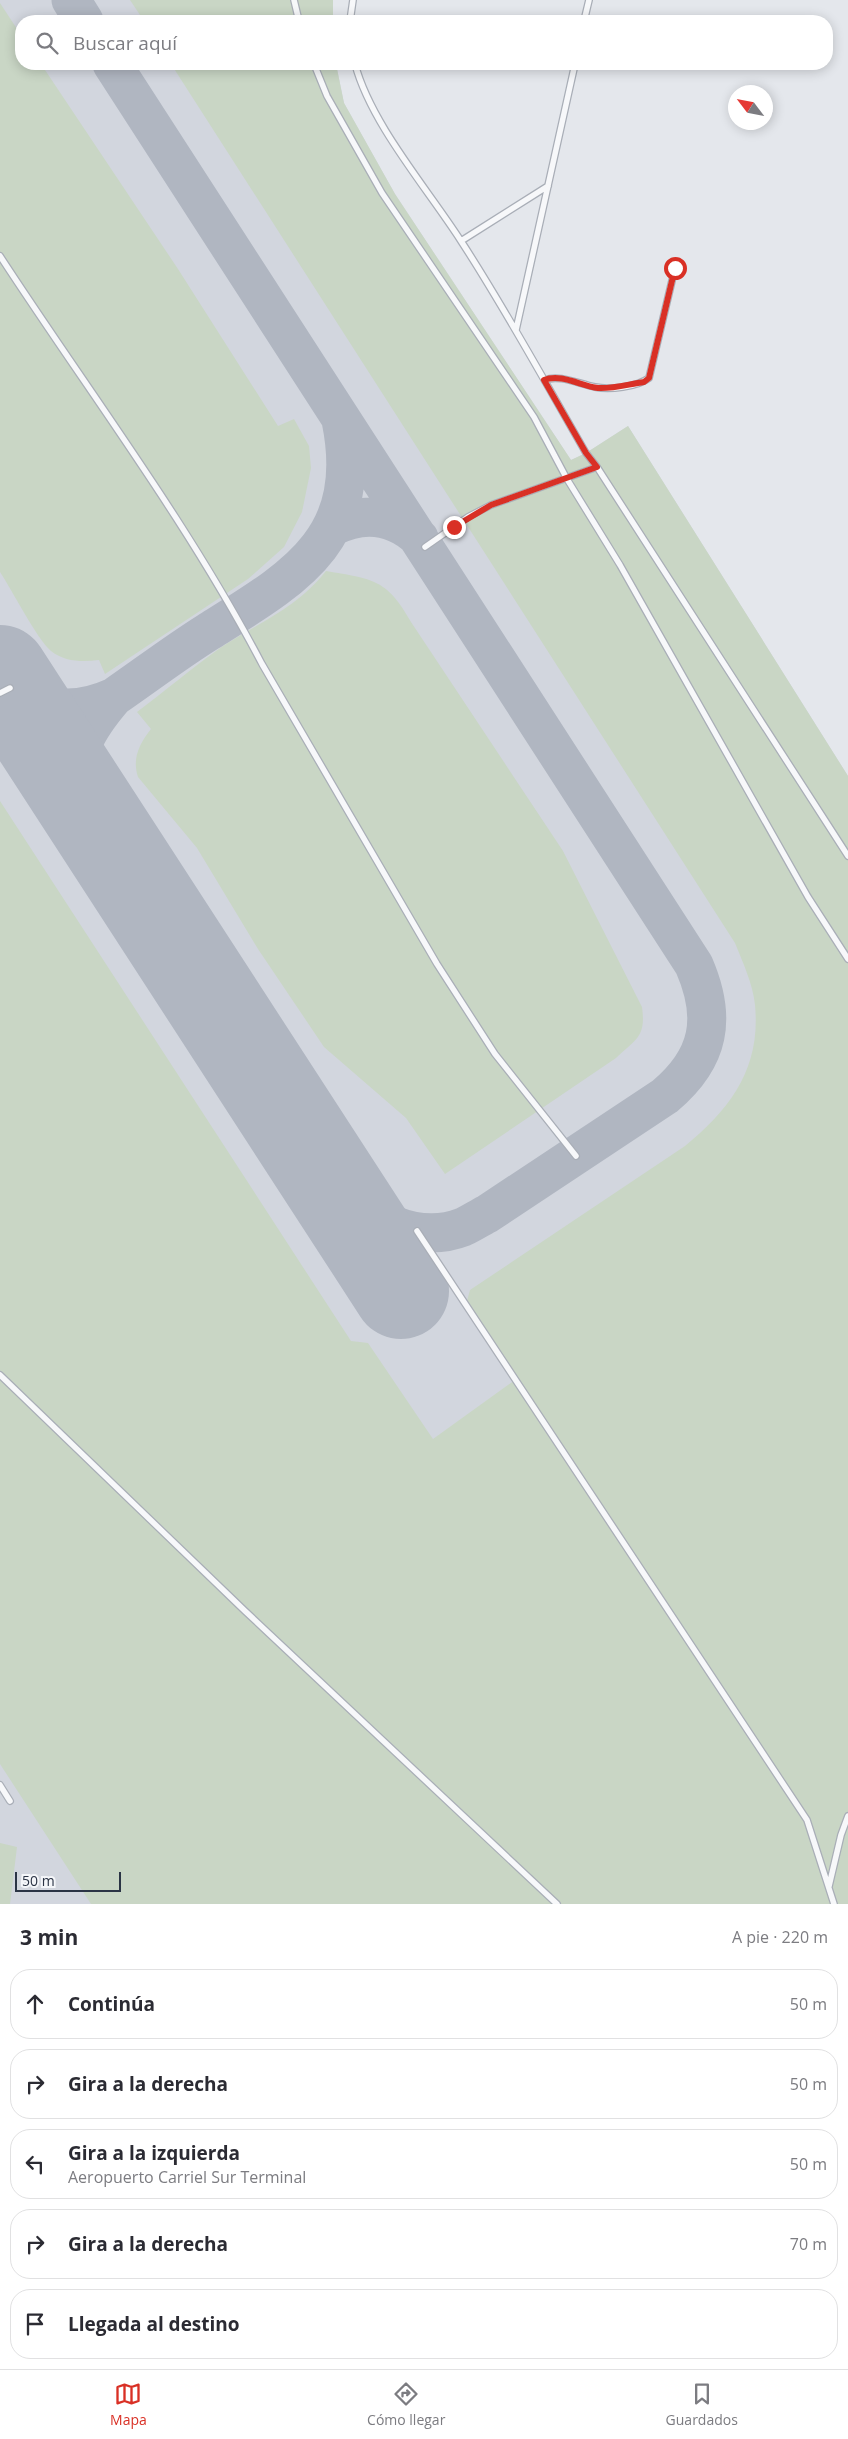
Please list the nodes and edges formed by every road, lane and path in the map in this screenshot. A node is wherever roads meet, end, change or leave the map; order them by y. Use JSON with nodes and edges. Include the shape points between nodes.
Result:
{"nodes":[{"id":1,"x":294,"y":0,"type":"edge"},
{"id":2,"x":353,"y":0,"type":"edge"},
{"id":3,"x":589,"y":0,"type":"edge"},
{"id":4,"x":298,"y":15,"type":"edge"},
{"id":5,"x":351,"y":15,"type":"edge"},
{"id":6,"x":585,"y":15,"type":"edge"},
{"id":7,"x":316,"y":70,"type":"edge"},
{"id":8,"x":357,"y":70,"type":"edge"},
{"id":9,"x":574,"y":70,"type":"edge"},
{"id":10,"x":548,"y":186,"type":"junction"},
{"id":11,"x":461,"y":242,"type":"junction"},
{"id":12,"x":0,"y":256,"type":"edge"},
{"id":13,"x":675,"y":268,"type":"dead end"},
{"id":14,"x":516,"y":330,"type":"junction"},
{"id":15,"x":544,"y":380,"type":"junction"},
{"id":16,"x":597,"y":467,"type":"junction"},
{"id":17,"x":566,"y":479,"type":"junction"},
{"id":18,"x":425,"y":547,"type":"dead end"},
{"id":19,"x":10,"y":688,"type":"dead end"},
{"id":20,"x":0,"y":693,"type":"edge"},
{"id":21,"x":848,"y":856,"type":"edge"},
{"id":22,"x":848,"y":960,"type":"edge"},
{"id":23,"x":576,"y":1156,"type":"dead end"},
{"id":24,"x":417,"y":1231,"type":"dead end"},
{"id":25,"x":0,"y":1375,"type":"edge"},
{"id":26,"x":0,"y":1785,"type":"edge"},
{"id":27,"x":10,"y":1802,"type":"dead end"},
{"id":28,"x":848,"y":1816,"type":"edge"},
{"id":29,"x":829,"y":1888,"type":"junction"},
{"id":30,"x":557,"y":1904,"type":"edge"},
{"id":31,"x":834,"y":1904,"type":"edge"}],
"edges":[{"from":1,"to":4,"type":"lane"},
{"from":2,"to":5,"type":"lane"},
{"from":3,"to":6,"type":"lane"},
{"from":7,"to":17,"type":"lane","via":[[327,96],[382,193],[534,417]]},
{"from":8,"to":11,"type":"lane","via":[[380,122]]},
{"from":9,"to":10,"type":"lane"},
{"from":10,"to":11,"type":"lane"},
{"from":10,"to":14,"type":"lane"},
{"from":11,"to":14,"type":"lane"},
{"from":12,"to":23,"type":"lane","via":[[149,478],[236,615],[327,778],[447,980],[495,1054]]},
{"from":13,"to":15,"type":"lane","via":[[649,378],[644,382],[604,388],[561,379]]},
{"from":14,"to":15,"type":"lane"},
{"from":15,"to":16,"type":"lane"},
{"from":16,"to":17,"type":"lane"},
{"from":16,"to":21,"type":"lane"},
{"from":17,"to":18,"type":"lane","via":[[491,505]]},
{"from":17,"to":22,"type":"lane","via":[[620,565],[808,897]]},
{"from":19,"to":20,"type":"lane"},
{"from":24,"to":29,"type":"lane","via":[[783,1782],[806,1820]]},
{"from":25,"to":30,"type":"lane"},
{"from":26,"to":27,"type":"lane"},
{"from":28,"to":29,"type":"lane"},
{"from":29,"to":31,"type":"lane"}]}
